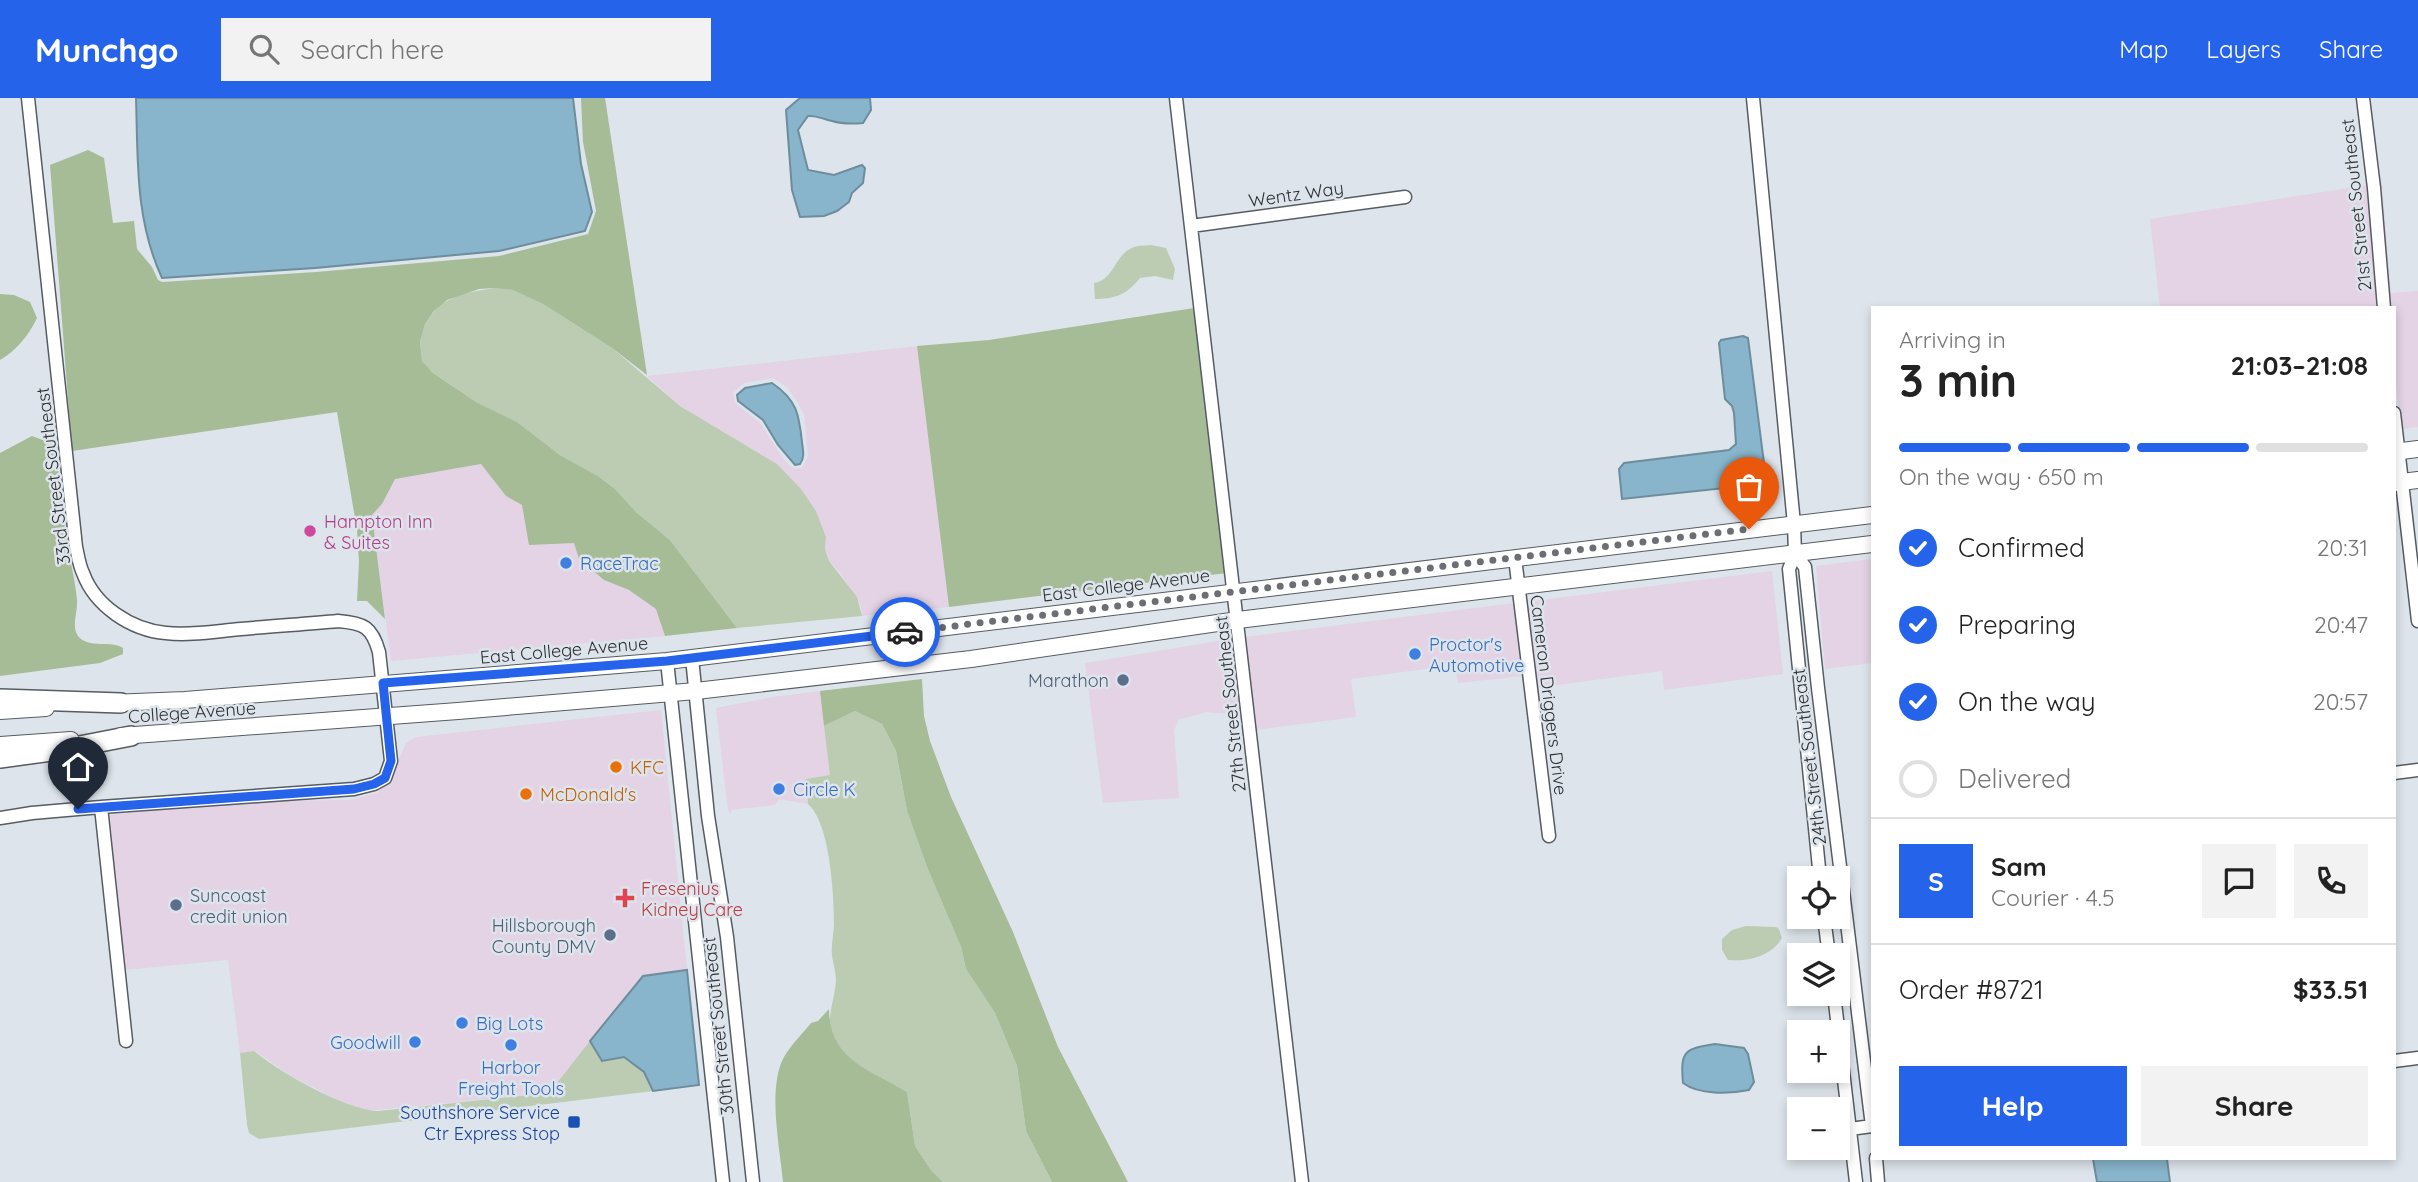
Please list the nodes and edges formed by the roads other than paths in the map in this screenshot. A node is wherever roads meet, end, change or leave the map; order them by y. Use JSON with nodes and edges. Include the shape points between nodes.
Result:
{"nodes":[{"id":1,"x":28,"y":98,"type":"edge"},
{"id":2,"x":1176,"y":98,"type":"edge"},
{"id":3,"x":1753,"y":98,"type":"edge"},
{"id":4,"x":2363,"y":98,"type":"edge"},
{"id":5,"x":1405,"y":197,"type":"dead end"},
{"id":6,"x":1191,"y":226,"type":"junction"},
{"id":7,"x":2384,"y":306,"type":"edge"},
{"id":8,"x":2418,"y":449,"type":"edge"},
{"id":9,"x":2396,"y":451,"type":"edge"},
{"id":10,"x":2404,"y":482,"type":"edge"},
{"id":11,"x":1871,"y":514,"type":"edge"},
{"id":12,"x":1794,"y":524,"type":"junction"},
{"id":13,"x":1871,"y":544,"type":"edge"},
{"id":14,"x":1796,"y":554,"type":"junction"},
{"id":15,"x":1515,"y":558,"type":"junction"},
{"id":16,"x":1518,"y":587,"type":"junction"},
{"id":17,"x":1235,"y":591,"type":"junction"},
{"id":18,"x":1238,"y":621,"type":"junction"},
{"id":19,"x":2418,"y":621,"type":"edge"},
{"id":20,"x":692,"y":658,"type":"junction"},
{"id":21,"x":667,"y":661,"type":"junction"},
{"id":22,"x":383,"y":683,"type":"junction"},
{"id":23,"x":696,"y":691,"type":"junction"},
{"id":24,"x":670,"y":693,"type":"junction"},
{"id":25,"x":0,"y":699,"type":"edge"},
{"id":26,"x":121,"y":703,"type":"junction"},
{"id":27,"x":0,"y":711,"type":"edge"},
{"id":28,"x":387,"y":717,"type":"junction"},
{"id":29,"x":131,"y":736,"type":"junction"},
{"id":30,"x":0,"y":745,"type":"edge"},
{"id":31,"x":0,"y":758,"type":"edge"},
{"id":32,"x":2418,"y":771,"type":"edge"},
{"id":33,"x":2396,"y":773,"type":"edge"},
{"id":34,"x":101,"y":807,"type":"junction"},
{"id":35,"x":0,"y":818,"type":"edge"},
{"id":36,"x":1549,"y":836,"type":"dead end"},
{"id":37,"x":1819,"y":866,"type":"edge"},
{"id":38,"x":1835,"y":1006,"type":"edge"},
{"id":39,"x":126,"y":1041,"type":"dead end"},
{"id":40,"x":2418,"y":1058,"type":"edge"},
{"id":41,"x":2396,"y":1061,"type":"edge"},
{"id":42,"x":1846,"y":1097,"type":"edge"},
{"id":43,"x":1871,"y":1118,"type":"edge"},
{"id":44,"x":1871,"y":1126,"type":"edge"},
{"id":45,"x":1850,"y":1129,"type":"joint"},
{"id":46,"x":1876,"y":1160,"type":"edge"},
{"id":47,"x":723,"y":1182,"type":"edge"},
{"id":48,"x":753,"y":1182,"type":"edge"},
{"id":49,"x":1302,"y":1182,"type":"edge"},
{"id":50,"x":1856,"y":1182,"type":"edge"},
{"id":51,"x":1878,"y":1182,"type":"edge"}],
"edges":[{"from":1,"to":22,"type":"street","name":"33rd Street Southeast","via":[[76,547],[90,587],[116,614],[143,629],[166,633],[353,622],[375,637]]},
{"from":2,"to":6,"type":"street","name":"27th Street Southeast"},
{"from":3,"to":12,"type":"street","name":"24th Street Southeast"},
{"from":4,"to":7,"type":"street","name":"21st Street Southeast"},
{"from":5,"to":6,"type":"street","name":"Wentz Way"},
{"from":6,"to":17,"type":"street","name":"27th Street Southeast"},
{"from":8,"to":9,"type":"main road"},
{"from":9,"to":10,"type":"street"},
{"from":10,"to":19,"type":"street"},
{"from":11,"to":12,"type":"main road","name":"East College Avenue"},
{"from":12,"to":14,"type":"street","name":"24th Street Southeast"},
{"from":12,"to":15,"type":"main road","name":"East College Avenue"},
{"from":13,"to":14,"type":"main road"},
{"from":14,"to":16,"type":"main road"},
{"from":14,"to":37,"type":"street","name":"24th Street Southeast","via":[[1789,569]]},
{"from":14,"to":43,"type":"street","name":"24th Street Southeast","via":[[1805,567]]},
{"from":15,"to":16,"type":"street","name":"Cameron Driggers Drive"},
{"from":15,"to":17,"type":"main road","name":"East College Avenue"},
{"from":16,"to":18,"type":"main road"},
{"from":16,"to":36,"type":"street","name":"Cameron Driggers Drive"},
{"from":17,"to":18,"type":"street","name":"27th Street Southeast"},
{"from":17,"to":20,"type":"main road","name":"East College Avenue"},
{"from":18,"to":23,"type":"main road"},
{"from":18,"to":49,"type":"street","name":"27th Street Southeast"},
{"from":20,"to":21,"type":"main road","name":"East College Avenue"},
{"from":20,"to":23,"type":"street","name":"30th Street Southeast"},
{"from":21,"to":22,"type":"main road","name":"East College Avenue"},
{"from":21,"to":24,"type":"street","name":"30th Street Southeast"},
{"from":22,"to":26,"type":"main road","name":"College Avenue"},
{"from":22,"to":28,"type":"street","name":"33rd Street Southeast"},
{"from":23,"to":24,"type":"main road"},
{"from":23,"to":48,"type":"street","name":"30th Street Southeast"},
{"from":24,"to":28,"type":"main road"},
{"from":24,"to":47,"type":"street","name":"30th Street Southeast"},
{"from":25,"to":26,"type":"highway"},
{"from":26,"to":27,"type":"main road","name":"College Avenue"},
{"from":28,"to":29,"type":"main road","name":"College Avenue"},
{"from":28,"to":34,"type":"street","name":"33rd Street Southeast","via":[[391,761],[385,778],[374,784]]},
{"from":29,"to":30,"type":"main road","name":"College Avenue"},
{"from":29,"to":31,"type":"highway"},
{"from":32,"to":33,"type":"street"},
{"from":34,"to":35,"type":"street","name":"33rd Street Southeast"},
{"from":34,"to":39,"type":"street"},
{"from":38,"to":42,"type":"street"},
{"from":40,"to":41,"type":"street"},
{"from":44,"to":45,"type":"street"},
{"from":45,"to":50,"type":"street"},
{"from":46,"to":51,"type":"street"}]}
